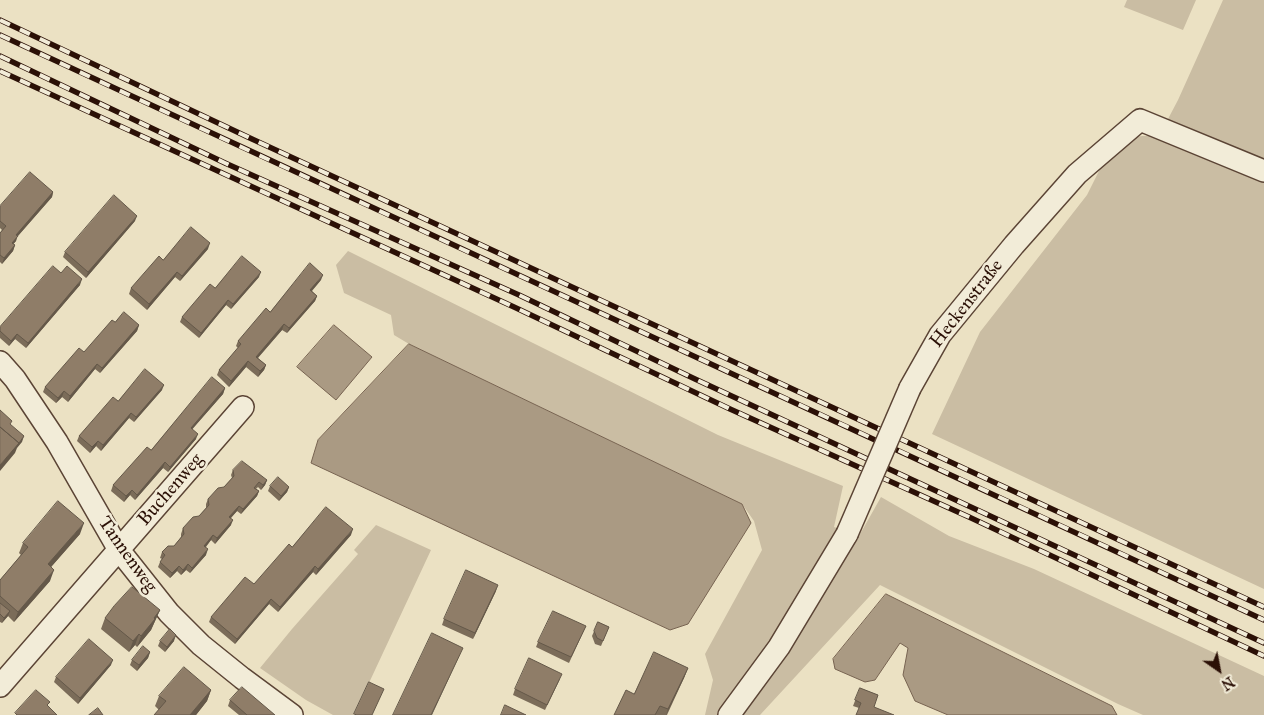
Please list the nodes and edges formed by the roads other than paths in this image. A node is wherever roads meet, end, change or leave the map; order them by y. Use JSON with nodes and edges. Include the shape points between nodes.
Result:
{"nodes":[{"id":1,"x":1264,"y":171,"type":"edge"},
{"id":2,"x":0,"y":362,"type":"edge"},
{"id":3,"x":243,"y":407,"type":"dead end"},
{"id":4,"x":119,"y":550,"type":"junction"},
{"id":5,"x":0,"y":686,"type":"edge"},
{"id":6,"x":292,"y":715,"type":"edge"},
{"id":7,"x":729,"y":715,"type":"edge"}],
"edges":[{"from":1,"to":7,"type":"street","name":"Heckenstraße","bridge":true,"via":[[1140,120],[1077,174],[940,335],[910,388],[847,534],[778,647]]},
{"from":2,"to":4,"type":"street","name":"Tannenweg","via":[[57,442]]},
{"from":3,"to":4,"type":"street","name":"Buchenweg"},
{"from":4,"to":5,"type":"street","name":"Buchenweg"},
{"from":4,"to":6,"type":"street","name":"Tannenweg","via":[[169,613],[201,645]]}]}
